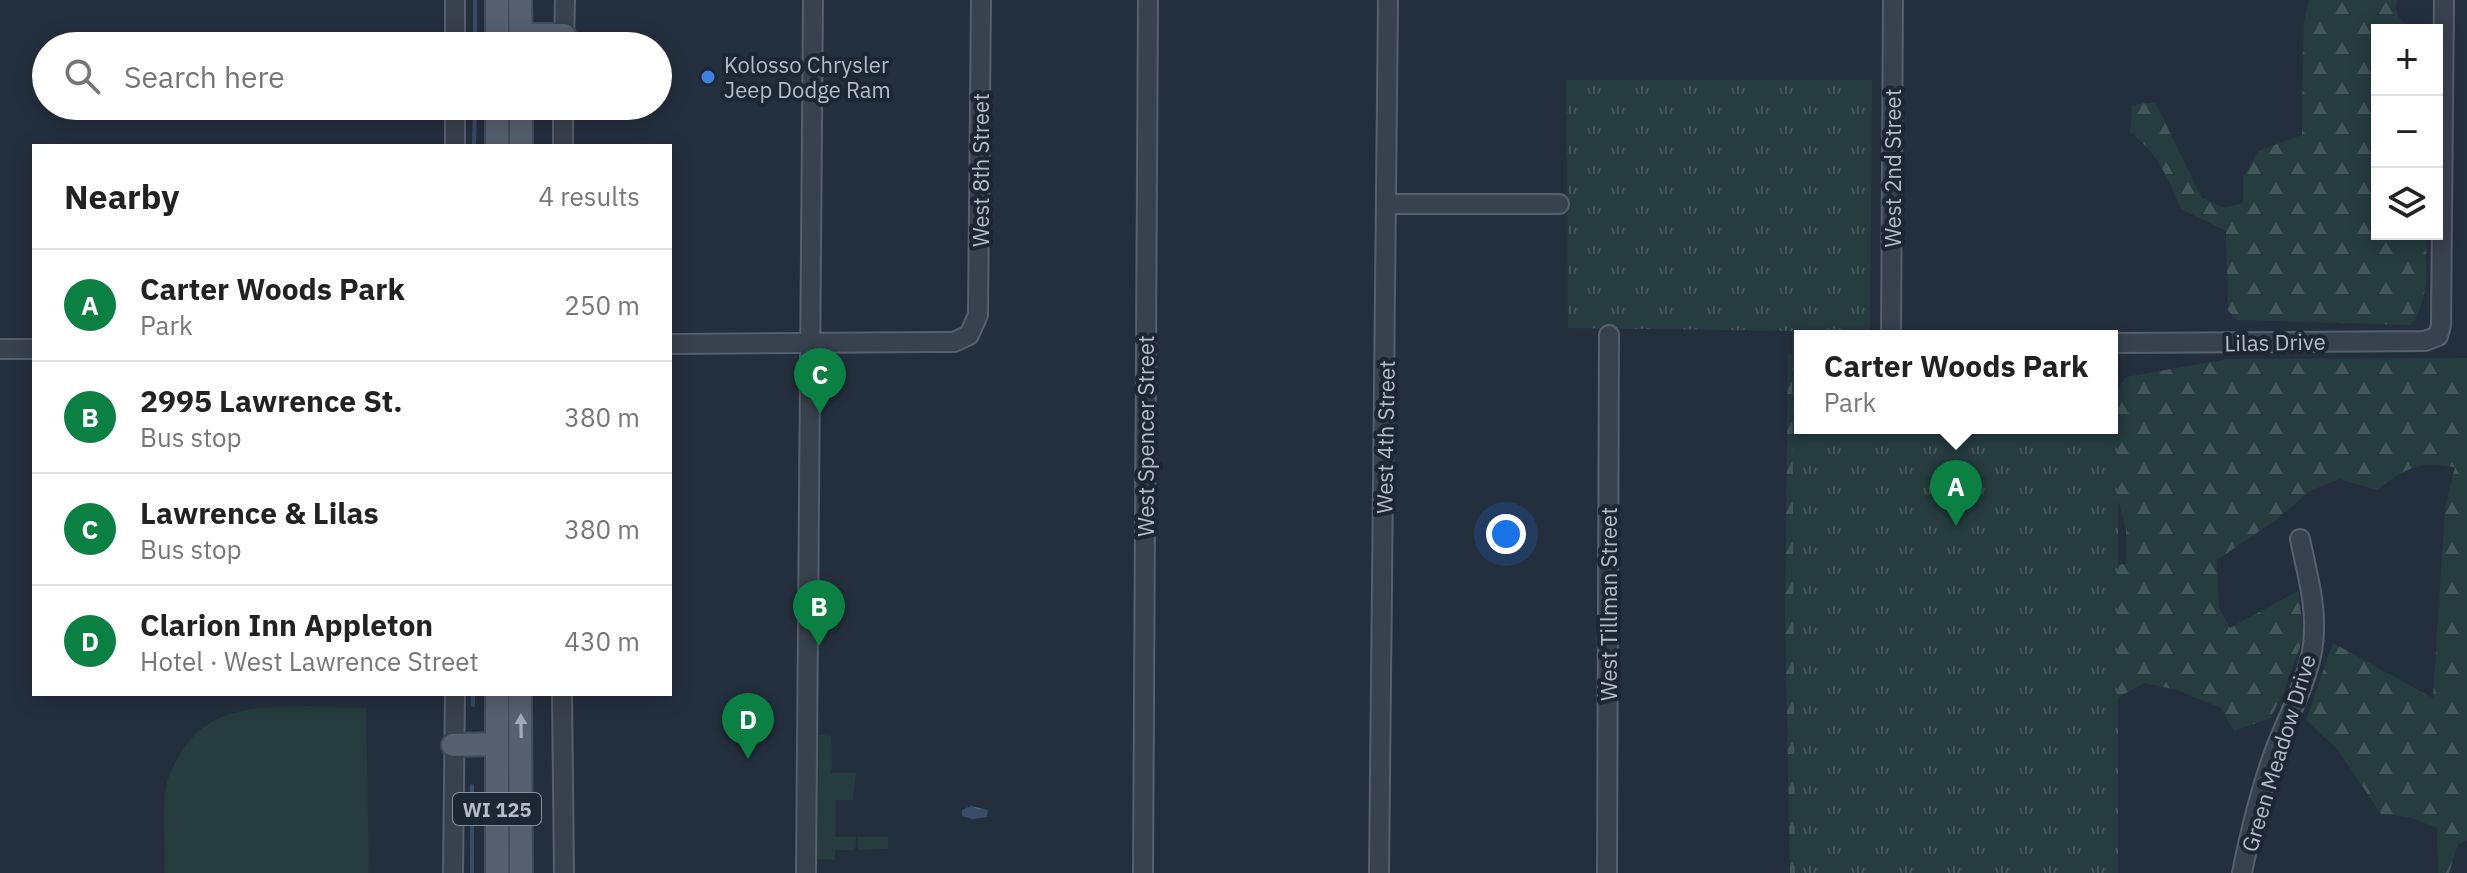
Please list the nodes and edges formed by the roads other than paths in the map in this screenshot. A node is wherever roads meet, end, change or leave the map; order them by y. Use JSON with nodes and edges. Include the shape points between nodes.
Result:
{"nodes":[{"id":1,"x":455,"y":0,"type":"edge"},
{"id":2,"x":497,"y":0,"type":"edge"},
{"id":3,"x":520,"y":0,"type":"edge"},
{"id":4,"x":565,"y":0,"type":"edge"},
{"id":5,"x":813,"y":0,"type":"edge"},
{"id":6,"x":981,"y":0,"type":"edge"},
{"id":7,"x":1148,"y":0,"type":"edge"},
{"id":8,"x":1388,"y":0,"type":"edge"},
{"id":9,"x":1893,"y":0,"type":"edge"},
{"id":10,"x":2444,"y":0,"type":"edge"},
{"id":11,"x":455,"y":32,"type":"edge"},
{"id":12,"x":497,"y":32,"type":"edge"},
{"id":13,"x":520,"y":32,"type":"edge"},
{"id":14,"x":564,"y":32,"type":"edge"},
{"id":15,"x":455,"y":120,"type":"edge"},
{"id":16,"x":497,"y":120,"type":"edge"},
{"id":17,"x":521,"y":120,"type":"edge"},
{"id":18,"x":563,"y":120,"type":"edge"},
{"id":19,"x":455,"y":144,"type":"edge"},
{"id":20,"x":497,"y":144,"type":"edge"},
{"id":21,"x":521,"y":144,"type":"edge"},
{"id":22,"x":563,"y":144,"type":"edge"},
{"id":23,"x":1387,"y":204,"type":"junction"},
{"id":24,"x":1559,"y":204,"type":"dead end"},
{"id":25,"x":1891,"y":330,"type":"edge"},
{"id":26,"x":1609,"y":335,"type":"dead end"},
{"id":27,"x":810,"y":343,"type":"junction"},
{"id":28,"x":2118,"y":343,"type":"edge"},
{"id":29,"x":672,"y":344,"type":"edge"},
{"id":30,"x":0,"y":349,"type":"edge"},
{"id":31,"x":32,"y":349,"type":"edge"},
{"id":32,"x":2300,"y":539,"type":"dead end"},
{"id":33,"x":455,"y":696,"type":"edge"},
{"id":34,"x":497,"y":696,"type":"edge"},
{"id":35,"x":520,"y":696,"type":"edge"},
{"id":36,"x":562,"y":696,"type":"edge"},
{"id":37,"x":497,"y":744,"type":"junction"},
{"id":38,"x":453,"y":745,"type":"junction"},
{"id":39,"x":453,"y":873,"type":"edge"},
{"id":40,"x":497,"y":873,"type":"edge"},
{"id":41,"x":521,"y":873,"type":"edge"},
{"id":42,"x":564,"y":873,"type":"edge"},
{"id":43,"x":806,"y":873,"type":"edge"},
{"id":44,"x":1143,"y":873,"type":"edge"},
{"id":45,"x":1379,"y":873,"type":"edge"},
{"id":46,"x":1607,"y":873,"type":"edge"},
{"id":47,"x":2242,"y":873,"type":"edge"}],
"edges":[{"from":1,"to":11,"type":"street"},
{"from":2,"to":12,"type":"main road"},
{"from":3,"to":13,"type":"main road"},
{"from":4,"to":14,"type":"street"},
{"from":5,"to":27,"type":"street"},
{"from":6,"to":27,"type":"street","name":"West 8th Street","via":[[978,315],[966,337],[954,342]]},
{"from":7,"to":44,"type":"street","name":"West Spencer Street"},
{"from":8,"to":23,"type":"street","name":"West 4th Street"},
{"from":9,"to":25,"type":"street","name":"West 2nd Street"},
{"from":10,"to":28,"type":"street","name":"Lilas Drive","via":[[2438,336],[2425,341]]},
{"from":15,"to":19,"type":"street"},
{"from":16,"to":20,"type":"main road"},
{"from":17,"to":21,"type":"main road"},
{"from":18,"to":22,"type":"street"},
{"from":23,"to":24,"type":"street"},
{"from":23,"to":45,"type":"street","name":"West 4th Street"},
{"from":26,"to":46,"type":"street","name":"West Tillman Street"},
{"from":27,"to":29,"type":"street"},
{"from":27,"to":43,"type":"street"},
{"from":30,"to":31,"type":"street"},
{"from":32,"to":47,"type":"street","name":"Green Meadow Drive","via":[[2315,634],[2263,786]]},
{"from":33,"to":38,"type":"street"},
{"from":34,"to":37,"type":"main road","number":"WI 125"},
{"from":41,"to":35,"type":"main road","number":"WI 125","one_way":true},
{"from":36,"to":42,"type":"street"},
{"from":37,"to":38,"type":"main road"},
{"from":37,"to":40,"type":"main road","number":"WI 125"},
{"from":38,"to":39,"type":"street"}]}
